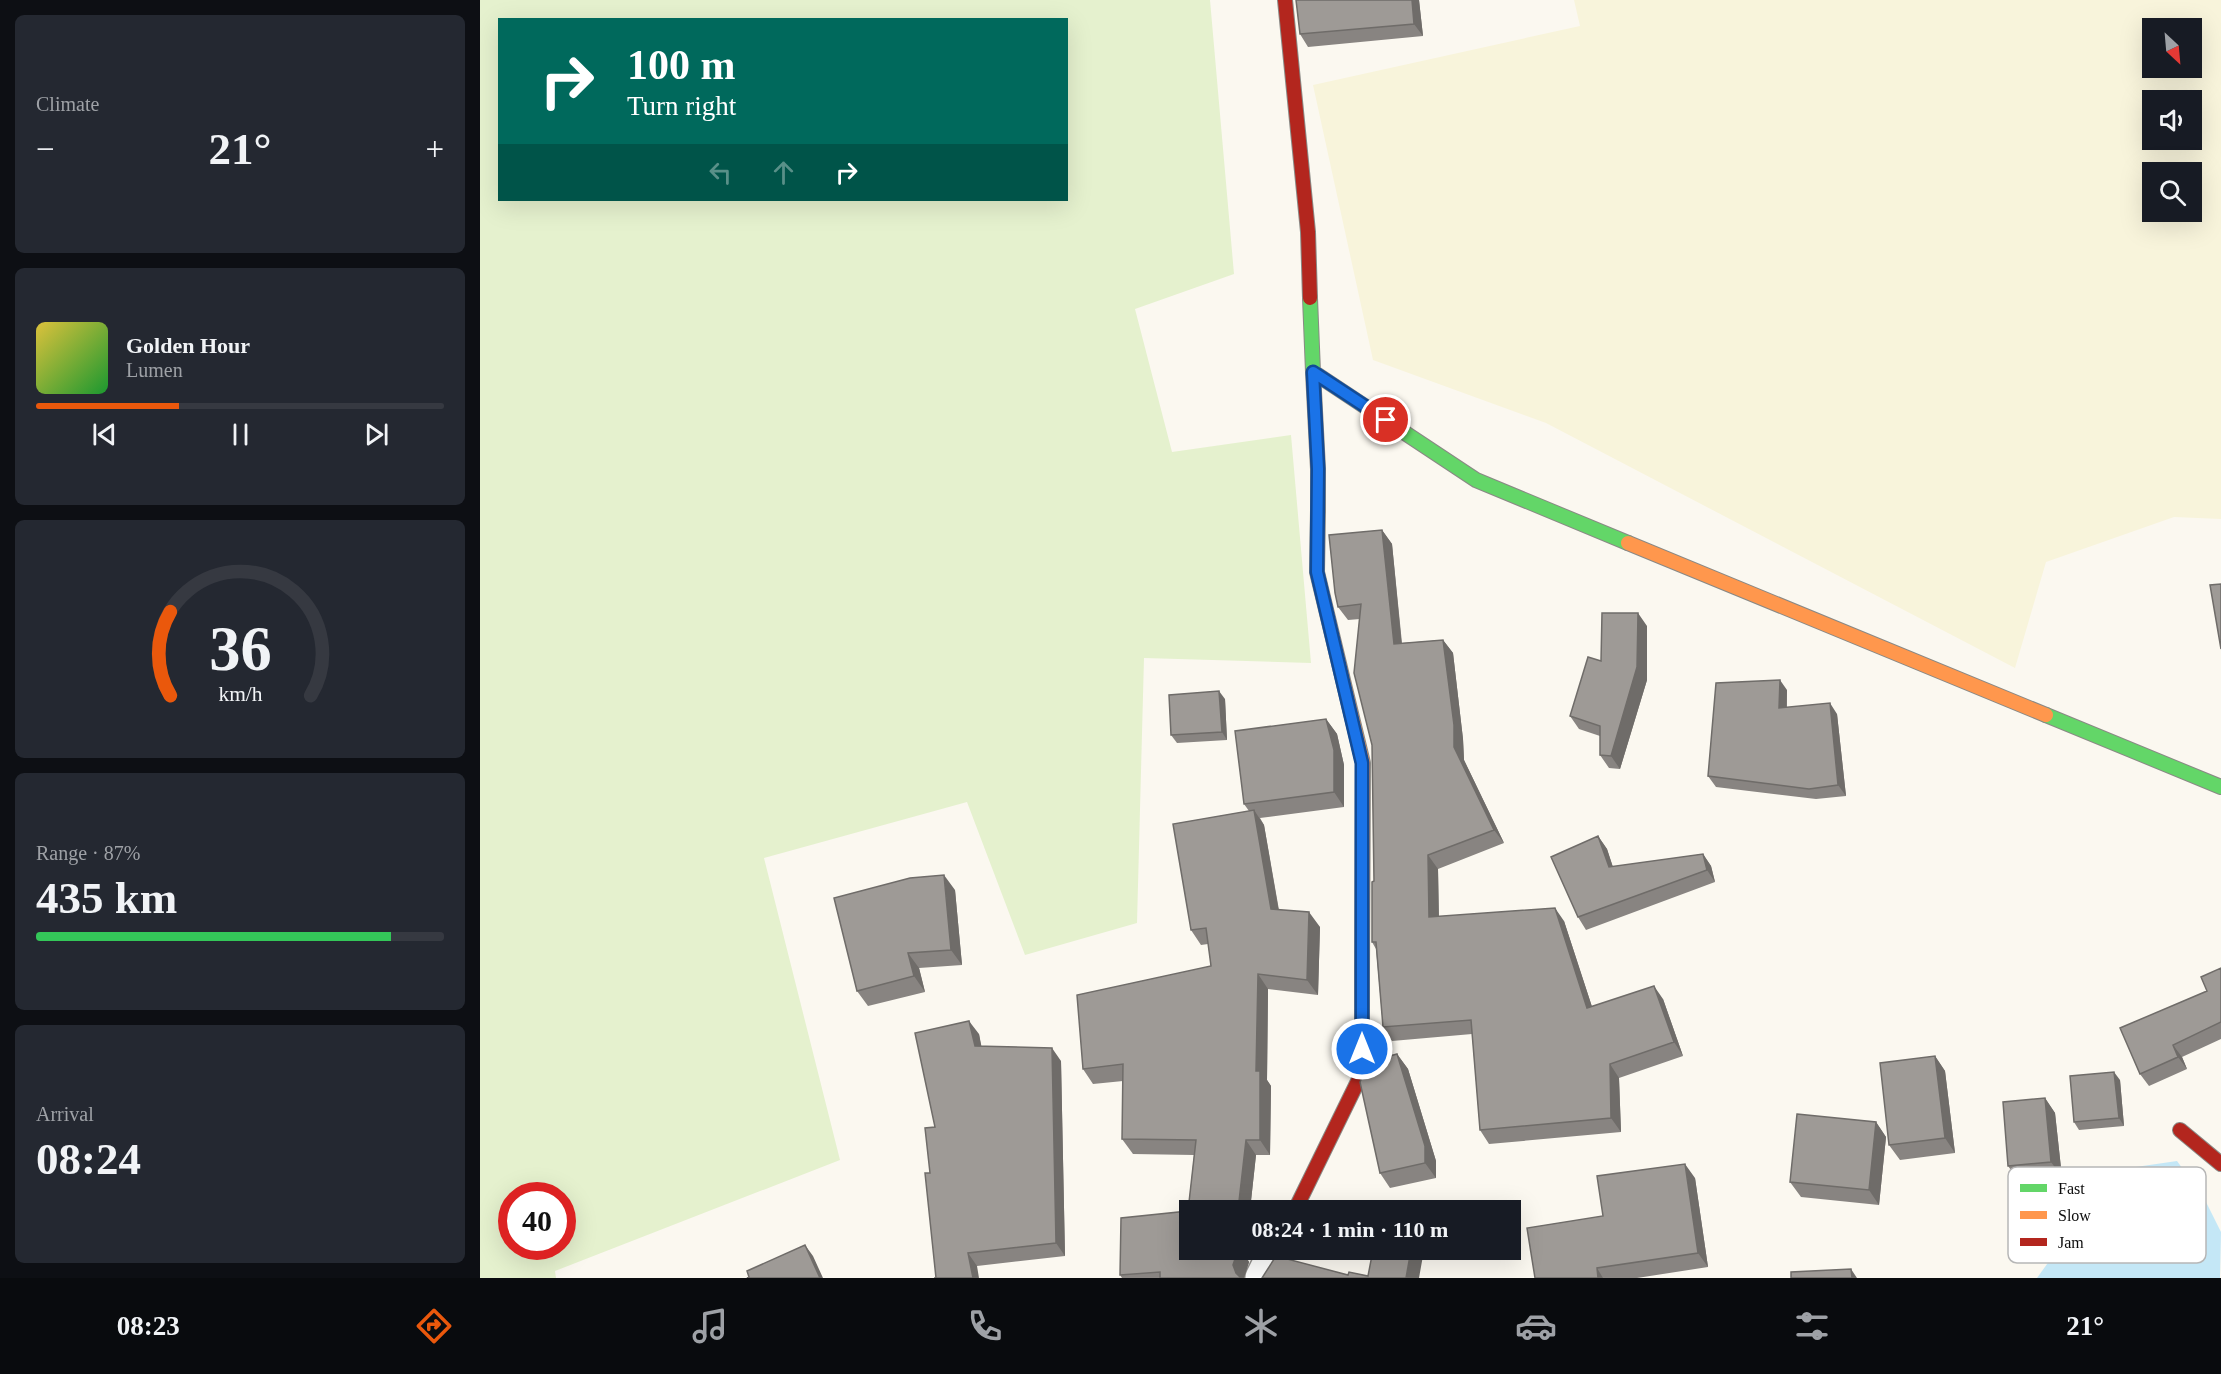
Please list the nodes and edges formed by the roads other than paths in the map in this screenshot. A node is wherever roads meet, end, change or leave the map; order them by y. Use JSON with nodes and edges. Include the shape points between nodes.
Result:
{"nodes":[{"id":1,"x":1285,"y":0,"type":"edge"},
{"id":2,"x":1313,"y":372,"type":"junction"},
{"id":3,"x":2221,"y":788,"type":"edge"},
{"id":4,"x":2180,"y":1130,"type":"dead end"},
{"id":5,"x":2221,"y":1164,"type":"edge"},
{"id":6,"x":1300,"y":1200,"type":"edge"},
{"id":7,"x":1271,"y":1260,"type":"edge"},
{"id":8,"x":1262,"y":1278,"type":"edge"}],
"edges":[{"from":1,"to":2,"type":"street","via":[[1308,232]]},
{"from":2,"to":3,"type":"street","via":[[1476,480]]},
{"from":2,"to":6,"type":"street","via":[[1318,469],[1317,572],[1362,763],[1362,1073]]},
{"from":4,"to":5,"type":"street"},
{"from":7,"to":8,"type":"street"}]}
